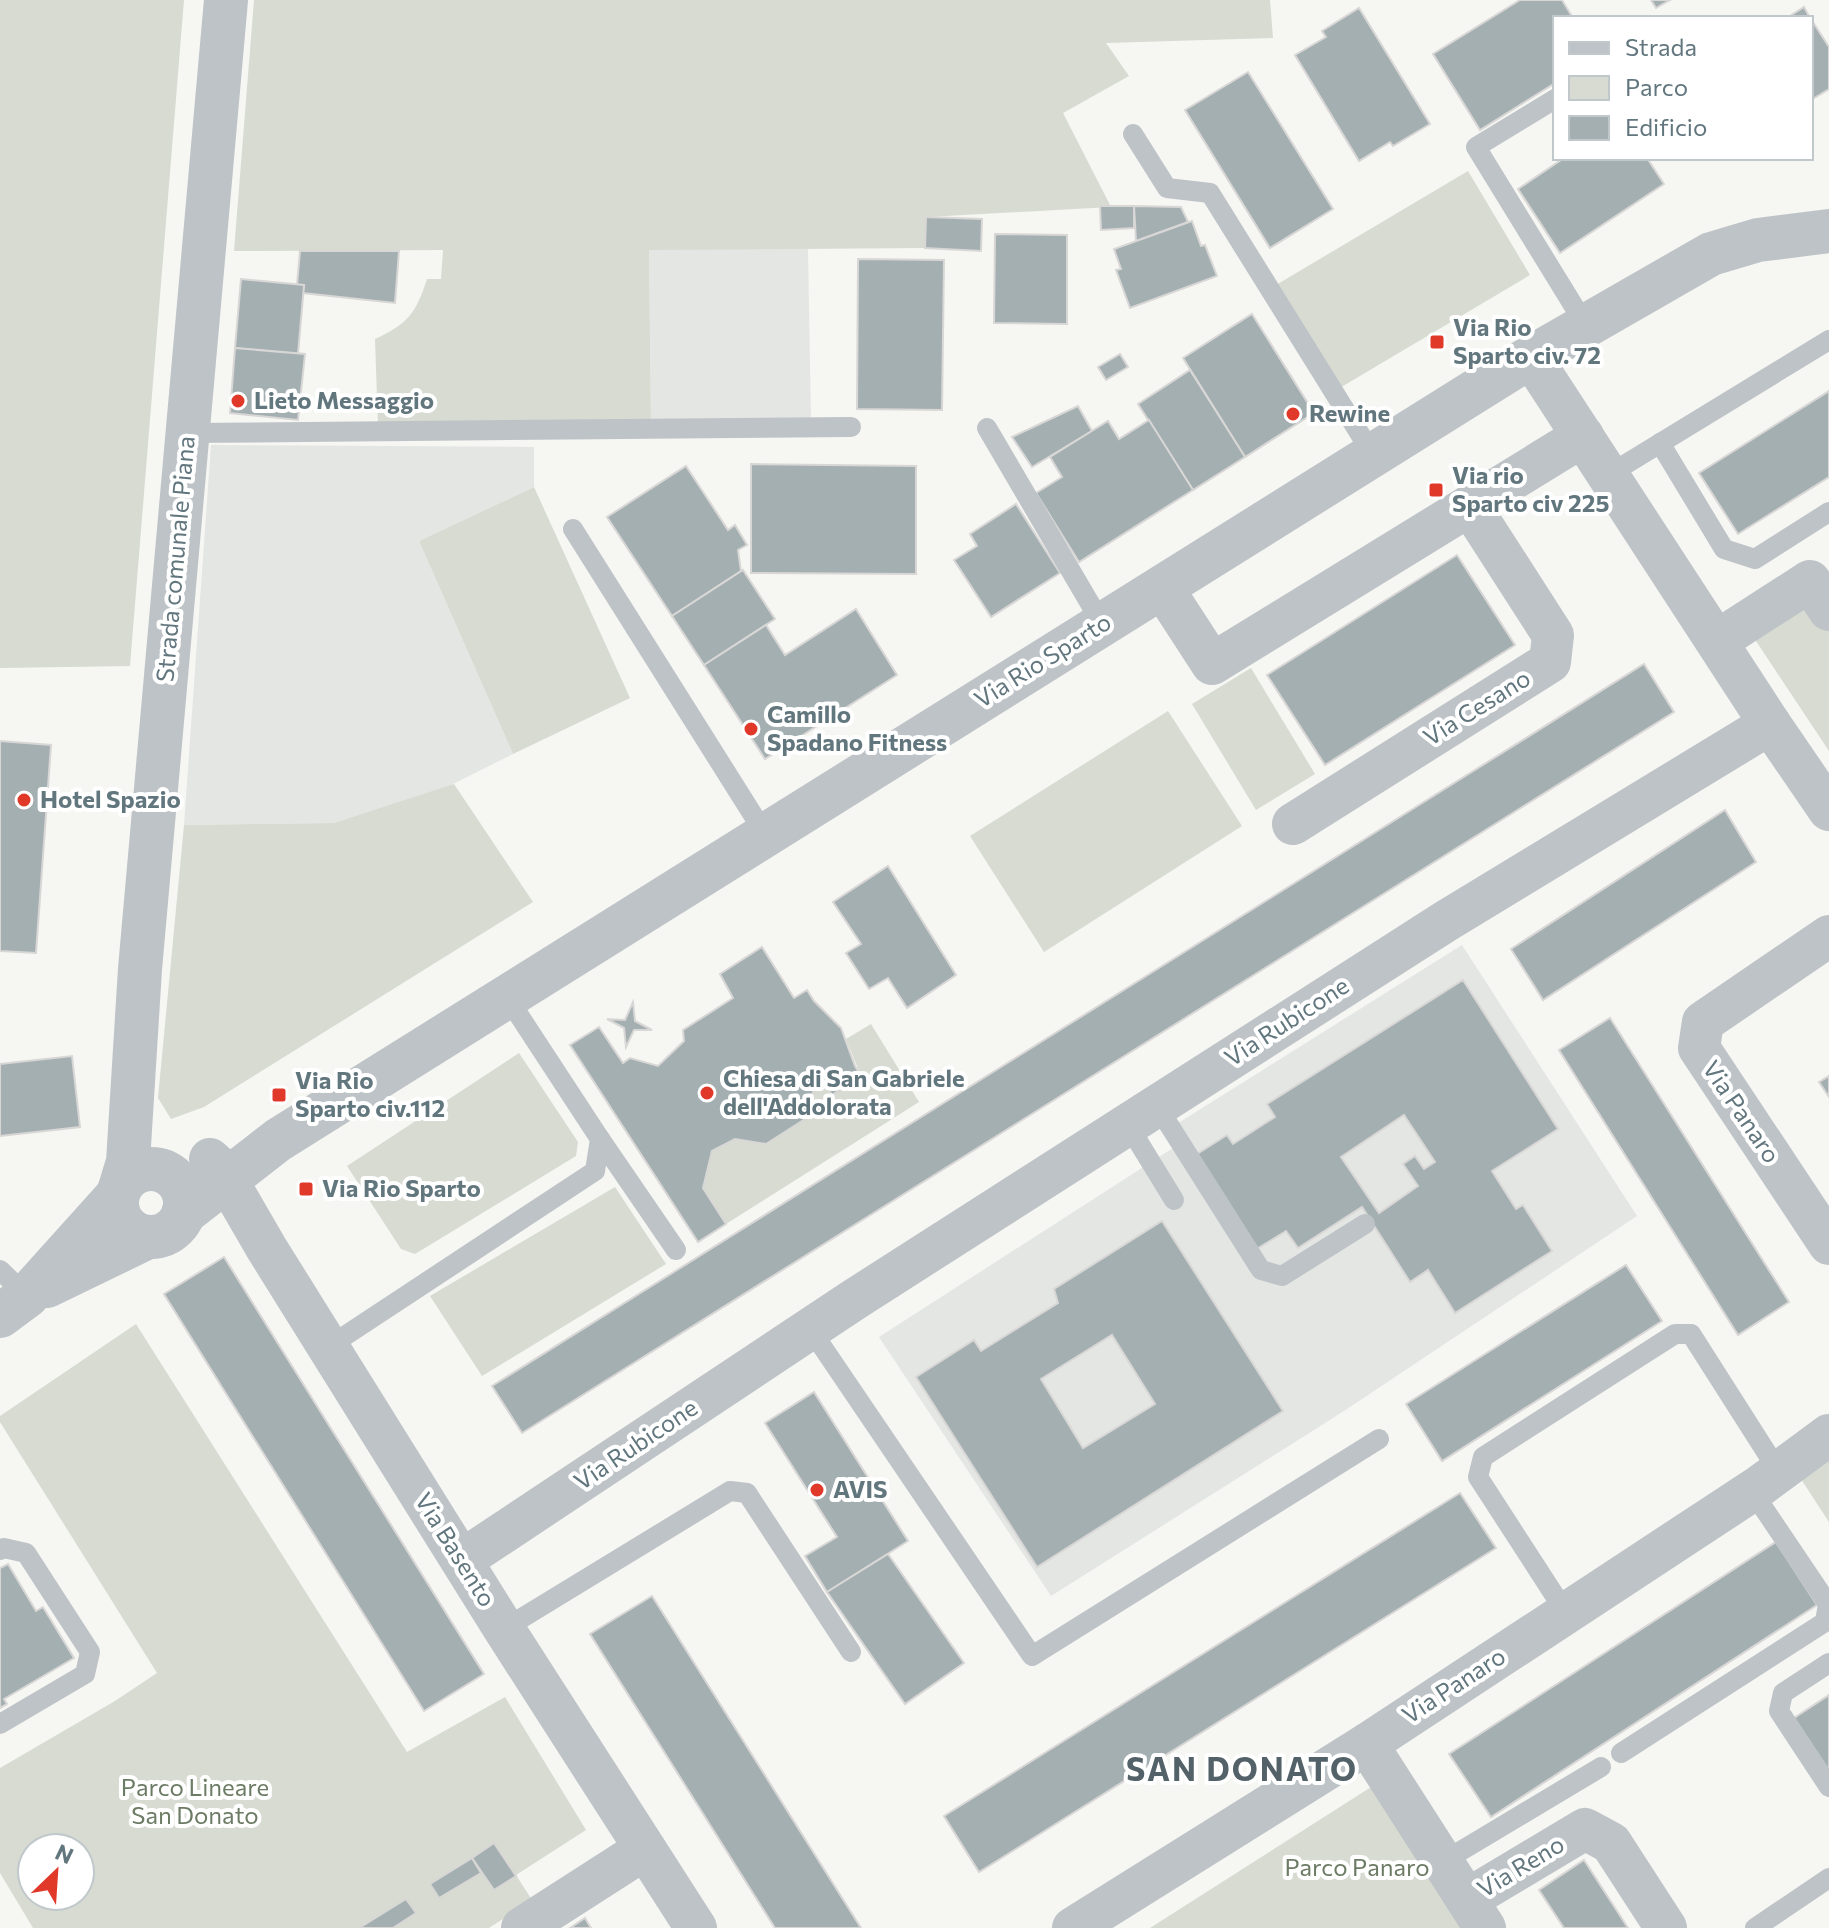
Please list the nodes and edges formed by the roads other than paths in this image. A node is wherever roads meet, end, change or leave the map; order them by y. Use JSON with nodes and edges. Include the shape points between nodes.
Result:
{"nodes":[{"id":1,"x":226,"y":0,"type":"edge"},
{"id":2,"x":1553,"y":100,"type":"edge"},
{"id":3,"x":1133,"y":134,"type":"dead end"},
{"id":4,"x":1829,"y":231,"type":"edge"},
{"id":5,"x":1586,"y":326,"type":"junction"},
{"id":6,"x":1829,"y":340,"type":"edge"},
{"id":7,"x":1531,"y":357,"type":"junction"},
{"id":8,"x":851,"y":427,"type":"dead end"},
{"id":9,"x":987,"y":428,"type":"dead end"},
{"id":10,"x":187,"y":433,"type":"junction"},
{"id":11,"x":1583,"y":436,"type":"junction"},
{"id":12,"x":1660,"y":443,"type":"junction"},
{"id":13,"x":1373,"y":455,"type":"junction"},
{"id":14,"x":1608,"y":475,"type":"junction"},
{"id":15,"x":1470,"y":506,"type":"junction"},
{"id":16,"x":1829,"y":512,"type":"edge"},
{"id":17,"x":573,"y":529,"type":"dead end"},
{"id":18,"x":1162,"y":587,"type":"junction"},
{"id":19,"x":1822,"y":587,"type":"edge"},
{"id":20,"x":1102,"y":624,"type":"junction"},
{"id":21,"x":1717,"y":641,"type":"junction"},
{"id":22,"x":1770,"y":724,"type":"junction"},
{"id":23,"x":1829,"y":810,"type":"edge"},
{"id":24,"x":1293,"y":824,"type":"dead end"},
{"id":25,"x":765,"y":834,"type":"junction"},
{"id":26,"x":1829,"y":936,"type":"edge"},
{"id":27,"x":507,"y":997,"type":"junction"},
{"id":28,"x":1143,"y":1115,"type":"junction"},
{"id":29,"x":600,"y":1139,"type":"junction"},
{"id":30,"x":139,"y":1181,"type":"junction"},
{"id":31,"x":194,"y":1198,"type":"junction"},
{"id":32,"x":1174,"y":1200,"type":"dead end"},
{"id":33,"x":1365,"y":1224,"type":"dead end"},
{"id":34,"x":1829,"y":1244,"type":"edge"},
{"id":35,"x":676,"y":1250,"type":"dead end"},
{"id":36,"x":9,"y":1294,"type":"edge"},
{"id":37,"x":811,"y":1330,"type":"junction"},
{"id":38,"x":328,"y":1347,"type":"junction"},
{"id":39,"x":1829,"y":1435,"type":"edge"},
{"id":40,"x":1379,"y":1439,"type":"dead end"},
{"id":41,"x":1765,"y":1481,"type":"junction"},
{"id":42,"x":0,"y":1550,"type":"edge"},
{"id":43,"x":462,"y":1560,"type":"junction"},
{"id":44,"x":1566,"y":1613,"type":"junction"},
{"id":45,"x":504,"y":1629,"type":"junction"},
{"id":46,"x":851,"y":1652,"type":"dead end"},
{"id":47,"x":1829,"y":1663,"type":"edge"},
{"id":48,"x":0,"y":1724,"type":"edge"},
{"id":49,"x":1367,"y":1744,"type":"junction"},
{"id":50,"x":1621,"y":1753,"type":"dead end"},
{"id":51,"x":1601,"y":1767,"type":"dead end"},
{"id":52,"x":1829,"y":1787,"type":"edge"},
{"id":53,"x":645,"y":1849,"type":"junction"},
{"id":54,"x":1444,"y":1861,"type":"junction"},
{"id":55,"x":1829,"y":1878,"type":"edge"},
{"id":56,"x":1476,"y":1913,"type":"edge"},
{"id":57,"x":522,"y":1928,"type":"edge"},
{"id":58,"x":696,"y":1928,"type":"edge"},
{"id":59,"x":1073,"y":1928,"type":"edge"},
{"id":60,"x":1666,"y":1928,"type":"edge"},
{"id":61,"x":1755,"y":1928,"type":"edge"}],
"edges":[{"from":1,"to":10,"type":"street","name":"Strada comunale Piana"},
{"from":2,"to":5,"type":"lane","via":[[1476,147]]},
{"from":3,"to":13,"type":"lane","via":[[1167,188],[1210,193]]},
{"from":4,"to":5,"type":"street","name":"Via Rio Sparto","via":[[1758,240],[1711,254]]},
{"from":5,"to":7,"type":"street","name":"Via Rio Sparto"},
{"from":6,"to":12,"type":"lane"},
{"from":7,"to":11,"type":"street"},
{"from":7,"to":13,"type":"street","name":"Via Rio Sparto"},
{"from":8,"to":10,"type":"lane"},
{"from":9,"to":20,"type":"lane"},
{"from":10,"to":30,"type":"street","name":"Strada comunale Piana","via":[[140,969],[131,1119]]},
{"from":11,"to":14,"type":"street"},
{"from":11,"to":15,"type":"street"},
{"from":12,"to":14,"type":"lane"},
{"from":12,"to":16,"type":"lane","via":[[1724,549],[1755,559]]},
{"from":13,"to":18,"type":"street","name":"Via Rio Sparto"},
{"from":14,"to":21,"type":"street"},
{"from":15,"to":18,"type":"street","via":[[1212,664]]},
{"from":15,"to":24,"type":"street","name":"Via Cesano","via":[[1553,635],[1550,662]]},
{"from":17,"to":25,"type":"lane"},
{"from":18,"to":20,"type":"street","name":"Via Rio Sparto"},
{"from":19,"to":21,"type":"street"},
{"from":20,"to":25,"type":"street","name":"Via Rio Sparto"},
{"from":21,"to":22,"type":"street"},
{"from":22,"to":23,"type":"street"},
{"from":22,"to":28,"type":"street","name":"Via Rubicone","via":[[1446,921]]},
{"from":25,"to":27,"type":"street","name":"Via Rio Sparto"},
{"from":26,"to":34,"type":"street","name":"Via Panaro","via":[[1703,1022],[1699,1048]]},
{"from":27,"to":29,"type":"lane"},
{"from":27,"to":31,"type":"street","name":"Via Rio Sparto"},
{"from":28,"to":32,"type":"lane"},
{"from":28,"to":33,"type":"lane","via":[[1261,1270],[1282,1276]]},
{"from":28,"to":37,"type":"street","name":"Via Rubicone"},
{"from":29,"to":35,"type":"lane"},
{"from":29,"to":38,"type":"lane","via":[[595,1171]]},
{"from":30,"to":31,"type":"street","name":"Via Rio Sparto"},
{"from":30,"to":31,"type":"street","name":"Strada comunale Piana","via":[[117,1208],[127,1228]]},
{"from":30,"to":36,"type":"street","name":"Via Rio Sparto"},
{"from":31,"to":36,"type":"street","name":"Via Rio Sparto"},
{"from":31,"to":38,"type":"street","name":"Via Basento","via":[[267,1249]]},
{"from":37,"to":40,"type":"lane","via":[[1032,1656]]},
{"from":37,"to":43,"type":"street","name":"Via Rubicone"},
{"from":38,"to":43,"type":"street","name":"Via Basento"},
{"from":39,"to":41,"type":"street","name":"Via Panaro"},
{"from":41,"to":44,"type":"street","name":"Via Panaro"},
{"from":41,"to":44,"type":"lane","via":[[1691,1334],[1675,1334],[1483,1457],[1478,1477]]},
{"from":41,"to":50,"type":"lane","via":[[1828,1604],[1825,1622]]},
{"from":42,"to":48,"type":"lane","via":[[26,1553],[90,1652],[85,1674]]},
{"from":43,"to":45,"type":"street","name":"Via Basento"},
{"from":44,"to":49,"type":"street","name":"Via Panaro"},
{"from":45,"to":46,"type":"lane","via":[[730,1491],[747,1493]]},
{"from":45,"to":53,"type":"street","name":"Via Basento"},
{"from":47,"to":52,"type":"lane","via":[[1783,1693],[1779,1711]]},
{"from":49,"to":54,"type":"street"},
{"from":49,"to":59,"type":"street","name":"Via Panaro"},
{"from":51,"to":54,"type":"lane"},
{"from":53,"to":57,"type":"street"},
{"from":53,"to":58,"type":"street","name":"Via Basento"},
{"from":54,"to":56,"type":"street"},
{"from":55,"to":61,"type":"lane"},
{"from":56,"to":60,"type":"street","name":"Via Reno","via":[[1585,1829],[1611,1843]]}]}
